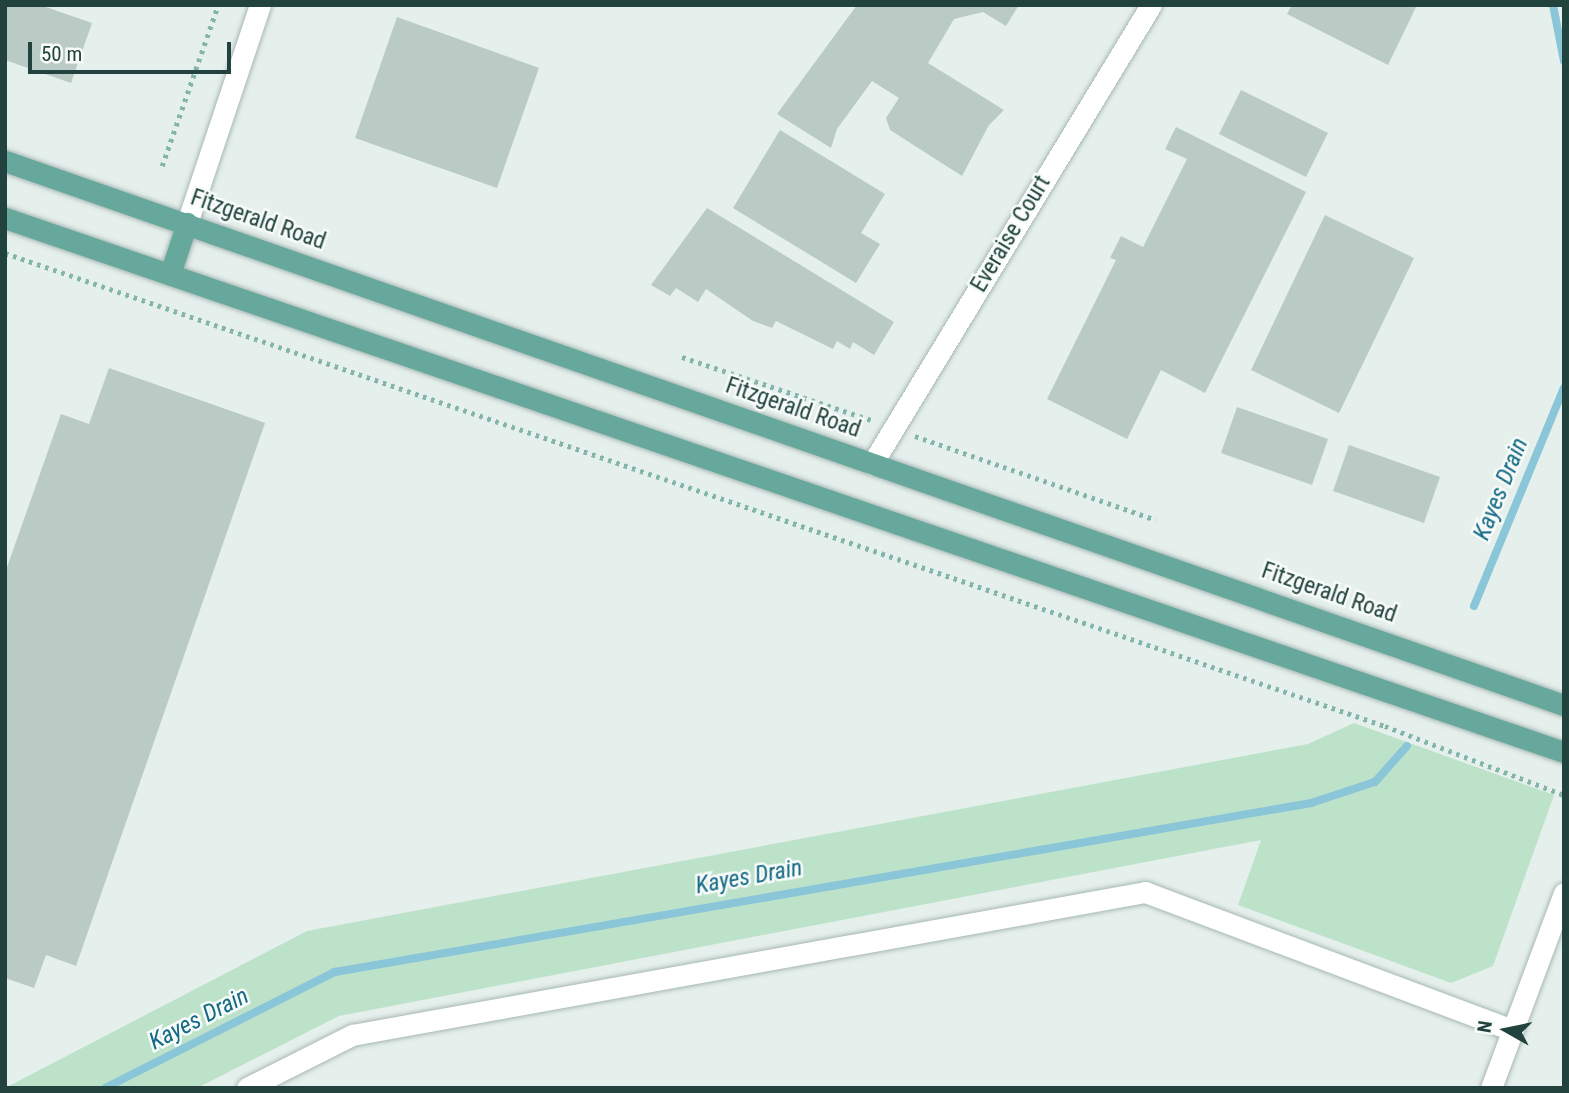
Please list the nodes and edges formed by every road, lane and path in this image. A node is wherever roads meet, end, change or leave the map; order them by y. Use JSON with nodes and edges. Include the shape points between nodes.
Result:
{"nodes":[{"id":1,"x":218,"y":5,"type":"edge"},
{"id":2,"x":260,"y":5,"type":"edge"},
{"id":3,"x":1151,"y":5,"type":"edge"},
{"id":4,"x":5,"y":161,"type":"edge"},
{"id":5,"x":162,"y":166,"type":"dead end"},
{"id":6,"x":5,"y":218,"type":"edge"},
{"id":7,"x":187,"y":223,"type":"junction"},
{"id":8,"x":5,"y":253,"type":"edge"},
{"id":9,"x":170,"y":274,"type":"junction"},
{"id":10,"x":872,"y":464,"type":"junction"},
{"id":11,"x":1564,"y":705,"type":"edge"},
{"id":12,"x":1564,"y":752,"type":"edge"},
{"id":13,"x":1564,"y":795,"type":"edge"},
{"id":14,"x":1564,"y":893,"type":"edge"},
{"id":15,"x":1512,"y":1030,"type":"junction"},
{"id":16,"x":247,"y":1088,"type":"edge"},
{"id":17,"x":1491,"y":1088,"type":"edge"}],
"edges":[{"from":1,"to":5,"type":"path"},
{"from":2,"to":7,"type":"street"},
{"from":3,"to":10,"type":"street","name":"Everaise Court"},
{"from":4,"to":7,"type":"main road","name":"Fitzgerald Road"},
{"from":6,"to":9,"type":"main road"},
{"from":7,"to":9,"type":"main road"},
{"from":7,"to":10,"type":"main road","name":"Fitzgerald Road"},
{"from":8,"to":13,"type":"path","via":[[1385,726]]},
{"from":9,"to":12,"type":"main road"},
{"from":10,"to":11,"type":"main road","name":"Fitzgerald Road"},
{"from":14,"to":15,"type":"street"},
{"from":15,"to":16,"type":"street","via":[[1145,892],[352,1035]]},
{"from":15,"to":17,"type":"street"}]}
